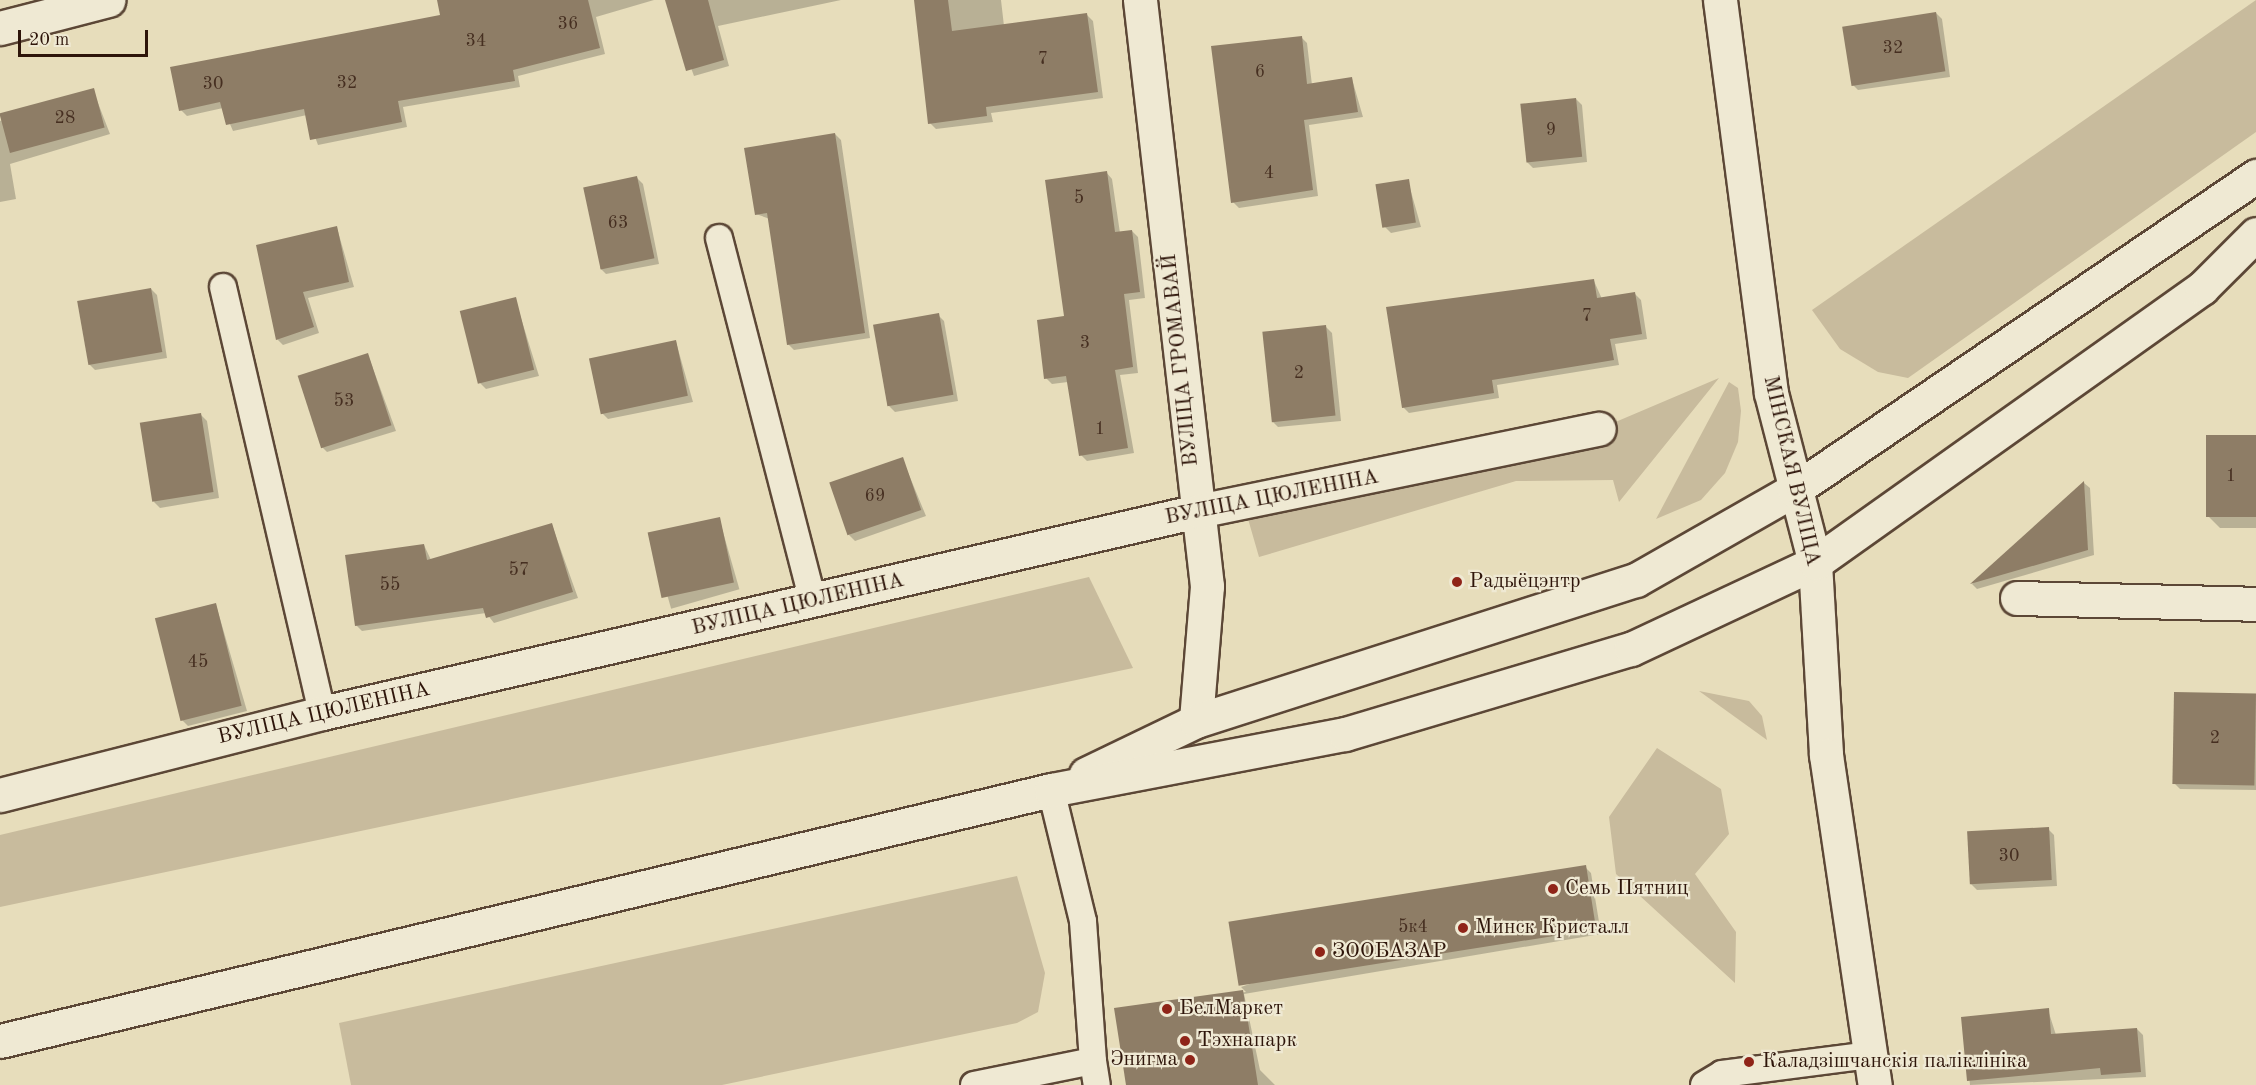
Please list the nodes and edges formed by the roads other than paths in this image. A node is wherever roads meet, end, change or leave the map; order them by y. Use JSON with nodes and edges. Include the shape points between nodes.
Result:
{"nodes":[{"id":1,"x":108,"y":0,"type":"edge"},
{"id":2,"x":1140,"y":0,"type":"edge"},
{"id":3,"x":1720,"y":0,"type":"edge"},
{"id":4,"x":0,"y":28,"type":"edge"},
{"id":5,"x":2256,"y":176,"type":"edge"},
{"id":6,"x":2256,"y":234,"type":"edge"},
{"id":7,"x":719,"y":238,"type":"dead end"},
{"id":8,"x":224,"y":287,"type":"dead end"},
{"id":9,"x":1599,"y":429,"type":"dead end"},
{"id":10,"x":1794,"y":490,"type":"junction"},
{"id":11,"x":1198,"y":512,"type":"junction"},
{"id":12,"x":1815,"y":563,"type":"junction"},
{"id":13,"x":2017,"y":598,"type":"dead end"},
{"id":14,"x":813,"y":602,"type":"junction"},
{"id":15,"x":2256,"y":604,"type":"edge"},
{"id":16,"x":322,"y":713,"type":"junction"},
{"id":17,"x":1196,"y":721,"type":"junction"},
{"id":18,"x":1052,"y":790,"type":"junction"},
{"id":19,"x":0,"y":795,"type":"edge"},
{"id":20,"x":0,"y":1041,"type":"edge"},
{"id":21,"x":1873,"y":1070,"type":"edge"},
{"id":22,"x":1095,"y":1073,"type":"edge"},
{"id":23,"x":974,"y":1085,"type":"edge"},
{"id":24,"x":1704,"y":1085,"type":"edge"}],
"edges":[{"from":1,"to":4,"type":"main road"},
{"from":2,"to":11,"type":"main road","name":"ВУЛІЦА ГРОМАВАЙ"},
{"from":3,"to":10,"type":"main road","name":"МІНСКАЯ ВУЛІЦА","via":[[1768,374]]},
{"from":5,"to":10,"type":"main road"},
{"from":6,"to":12,"type":"main road","via":[[2202,288]]},
{"from":7,"to":14,"type":"lane"},
{"from":8,"to":16,"type":"lane"},
{"from":9,"to":11,"type":"main road","name":"ВУЛІЦА ЦЮЛЕНІНА"},
{"from":10,"to":12,"type":"main road","name":"МІНСКАЯ ВУЛІЦА"},
{"from":10,"to":17,"type":"main road","via":[[1636,580]]},
{"from":11,"to":14,"type":"main road","name":"ВУЛІЦА ЦЮЛЕНІНА"},
{"from":11,"to":17,"type":"main road","name":"ВУЛІЦА ГРОМАВАЙ","via":[[1207,586]]},
{"from":12,"to":18,"type":"main road","via":[[1631,649],[1345,734]]},
{"from":12,"to":21,"type":"main road","name":"МІНСКАЯ ВУЛІЦА","via":[[1826,755]]},
{"from":13,"to":15,"type":"main road"},
{"from":14,"to":16,"type":"main road","name":"ВУЛІЦА ЦЮЛЕНІНА"},
{"from":16,"to":19,"type":"main road","name":"ВУЛІЦА ЦЮЛЕНІНА"},
{"from":17,"to":18,"type":"main road"},
{"from":18,"to":20,"type":"main road"},
{"from":18,"to":22,"type":"lane","via":[[1083,921]]},
{"from":21,"to":24,"type":"lane","via":[[1722,1074]]},
{"from":22,"to":23,"type":"lane"}]}
